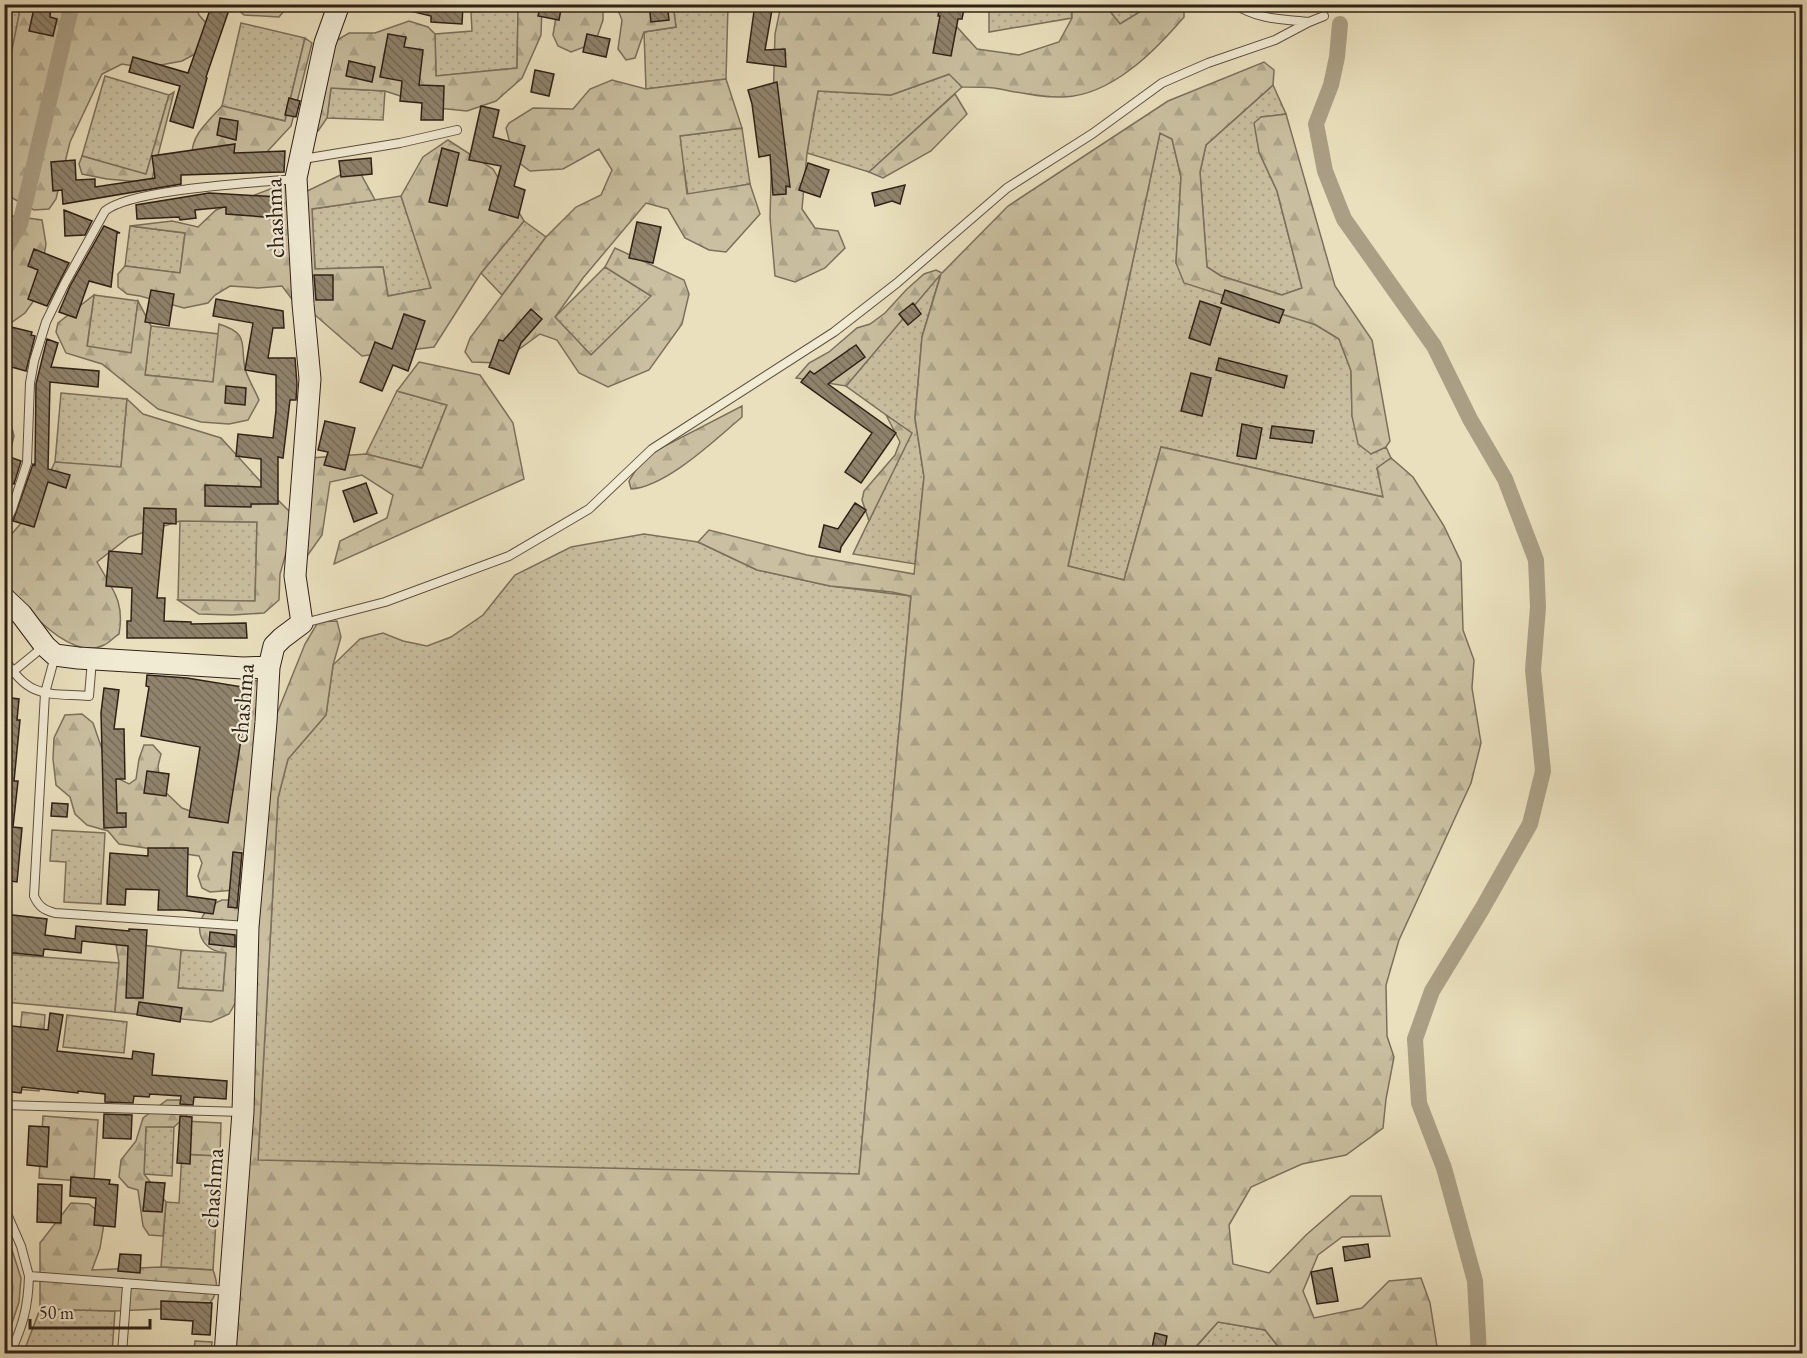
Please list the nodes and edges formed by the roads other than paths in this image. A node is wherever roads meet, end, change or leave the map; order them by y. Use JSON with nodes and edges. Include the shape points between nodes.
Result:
{"nodes":[{"id":1,"x":339,"y":4,"type":"edge"},
{"id":2,"x":1234,"y":4,"type":"edge"},
{"id":3,"x":1324,"y":16,"type":"dead end"},
{"id":4,"x":1310,"y":22,"type":"junction"},
{"id":5,"x":457,"y":130,"type":"dead end"},
{"id":6,"x":297,"y":169,"type":"junction"},
{"id":7,"x":4,"y":525,"type":"edge"},
{"id":8,"x":4,"y":598,"type":"edge"},
{"id":9,"x":302,"y":623,"type":"junction"},
{"id":10,"x":50,"y":651,"type":"junction"},
{"id":11,"x":4,"y":658,"type":"edge"},
{"id":12,"x":92,"y":659,"type":"junction"},
{"id":13,"x":269,"y":667,"type":"junction"},
{"id":14,"x":13,"y":672,"type":"junction"},
{"id":15,"x":4,"y":679,"type":"edge"},
{"id":16,"x":45,"y":693,"type":"junction"},
{"id":17,"x":248,"y":927,"type":"junction"},
{"id":18,"x":4,"y":1105,"type":"edge"},
{"id":19,"x":243,"y":1112,"type":"junction"},
{"id":20,"x":4,"y":1207,"type":"edge"},
{"id":21,"x":29,"y":1276,"type":"junction"},
{"id":22,"x":127,"y":1285,"type":"junction"},
{"id":23,"x":230,"y":1291,"type":"junction"},
{"id":24,"x":10,"y":1353,"type":"edge"},
{"id":25,"x":122,"y":1353,"type":"edge"},
{"id":26,"x":225,"y":1353,"type":"edge"}],
"edges":[{"from":1,"to":6,"type":"street","name":"сhashma","via":[[325,43]]},
{"from":2,"to":4,"type":"lane","via":[[1266,18]]},
{"from":3,"to":4,"type":"lane"},
{"from":4,"to":9,"type":"lane","via":[[1275,40],[1161,83],[1092,134],[1007,188],[850,321],[652,449],[589,509],[559,527],[509,556],[447,580],[385,602]]},
{"from":5,"to":6,"type":"lane"},
{"from":6,"to":7,"type":"lane","via":[[122,201],[105,211],[46,322],[30,383],[27,463]]},
{"from":6,"to":9,"type":"street","name":"сhashma","via":[[310,379],[295,576]]},
{"from":8,"to":10,"type":"street"},
{"from":9,"to":13,"type":"street","name":"сhashma","via":[[274,646]]},
{"from":10,"to":12,"type":"street"},
{"from":10,"to":14,"type":"lane"},
{"from":10,"to":16,"type":"lane"},
{"from":11,"to":14,"type":"lane"},
{"from":12,"to":13,"type":"street"},
{"from":12,"to":16,"type":"lane","via":[[89,696]]},
{"from":13,"to":17,"type":"street","name":"сhashma"},
{"from":14,"to":15,"type":"lane"},
{"from":14,"to":16,"type":"lane","via":[[34,691]]},
{"from":16,"to":17,"type":"lane","via":[[34,896],[38,904],[55,913]]},
{"from":17,"to":19,"type":"street","name":"сhashma"},
{"from":18,"to":19,"type":"lane"},
{"from":19,"to":23,"type":"street","name":"сhashma"},
{"from":20,"to":21,"type":"lane"},
{"from":21,"to":22,"type":"lane"},
{"from":21,"to":24,"type":"lane","via":[[28,1302]]},
{"from":22,"to":23,"type":"lane"},
{"from":22,"to":25,"type":"lane"},
{"from":23,"to":26,"type":"street","name":"сhashma"}]}
